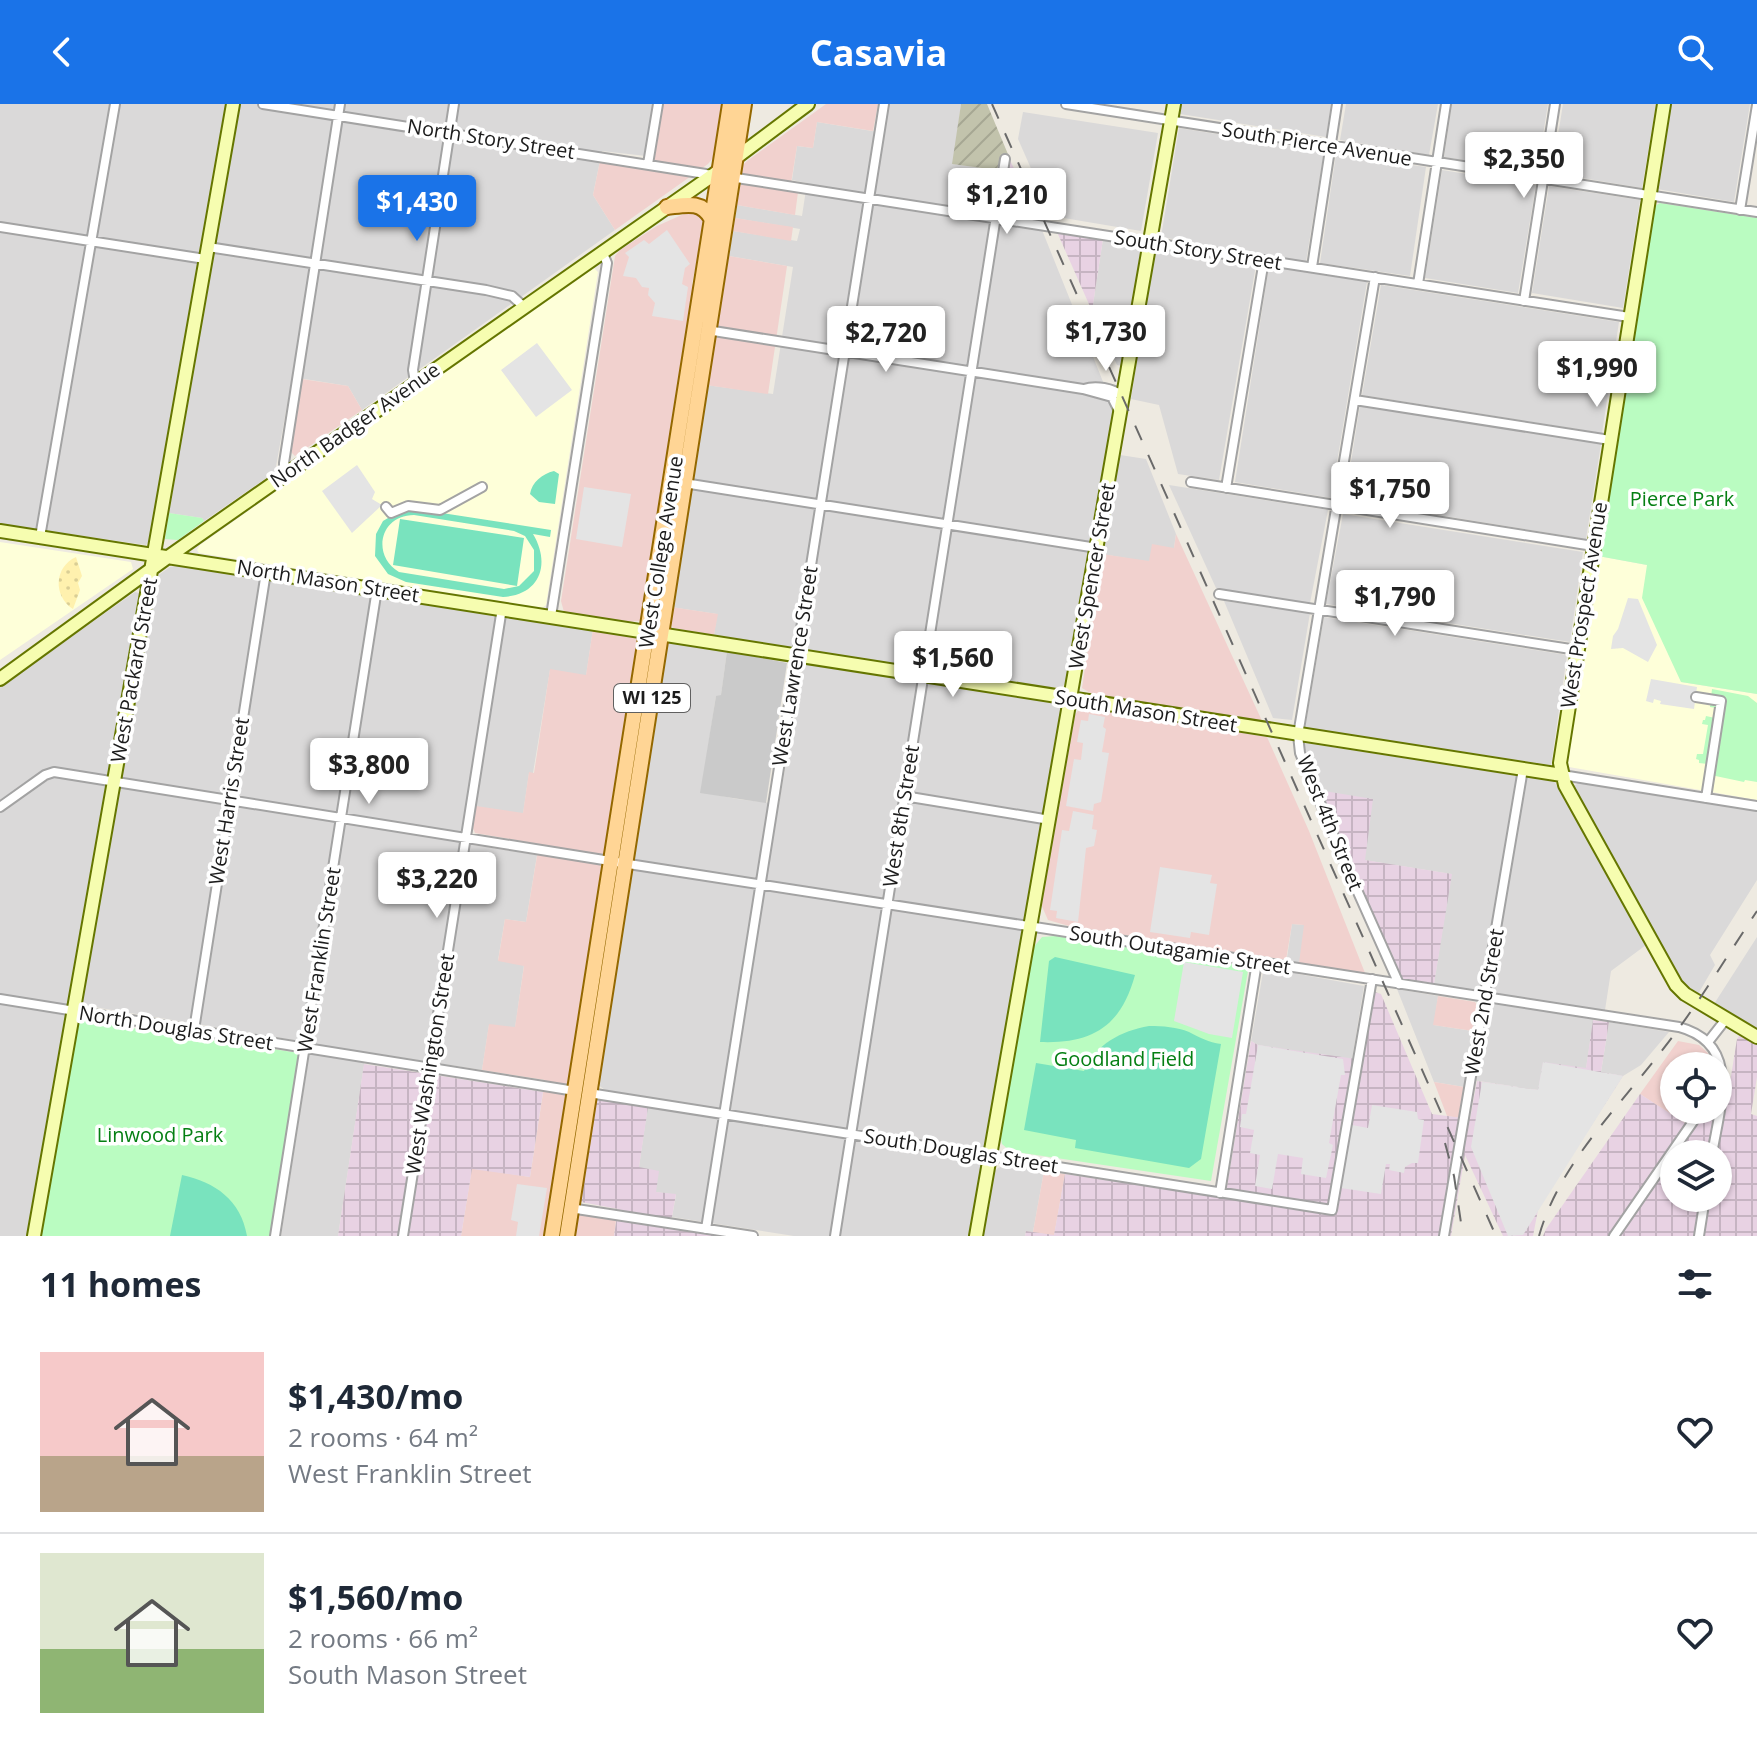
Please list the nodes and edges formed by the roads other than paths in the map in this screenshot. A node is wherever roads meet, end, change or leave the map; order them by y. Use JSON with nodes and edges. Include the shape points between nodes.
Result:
{"nodes":[{"id":1,"x":115,"y":104,"type":"edge"},
{"id":2,"x":233,"y":104,"type":"edge"},
{"id":3,"x":263,"y":104,"type":"edge"},
{"id":4,"x":340,"y":104,"type":"edge"},
{"id":5,"x":454,"y":104,"type":"edge"},
{"id":6,"x":658,"y":104,"type":"edge"},
{"id":7,"x":730,"y":104,"type":"edge"},
{"id":8,"x":744,"y":104,"type":"edge"},
{"id":9,"x":808,"y":104,"type":"edge"},
{"id":10,"x":884,"y":104,"type":"edge"},
{"id":11,"x":1066,"y":104,"type":"edge"},
{"id":12,"x":1174,"y":104,"type":"edge"},
{"id":13,"x":1337,"y":104,"type":"edge"},
{"id":14,"x":1446,"y":104,"type":"edge"},
{"id":15,"x":1555,"y":104,"type":"edge"},
{"id":16,"x":1664,"y":104,"type":"edge"},
{"id":17,"x":1757,"y":105,"type":"edge"},
{"id":18,"x":338,"y":115,"type":"junction"},
{"id":19,"x":1171,"y":121,"type":"junction"},
{"id":20,"x":450,"y":133,"type":"junction"},
{"id":21,"x":1331,"y":146,"type":"junction"},
{"id":22,"x":1753,"y":151,"type":"edge"},
{"id":23,"x":736,"y":159,"type":"junction"},
{"id":24,"x":1005,"y":159,"type":"dead end"},
{"id":25,"x":1436,"y":163,"type":"junction"},
{"id":26,"x":648,"y":164,"type":"junction"},
{"id":27,"x":721,"y":175,"type":"junction"},
{"id":28,"x":1543,"y":180,"type":"junction"},
{"id":29,"x":1649,"y":196,"type":"junction"},
{"id":30,"x":869,"y":198,"type":"junction"},
{"id":31,"x":667,"y":207,"type":"junction"},
{"id":32,"x":1740,"y":210,"type":"junction"},
{"id":33,"x":1757,"y":212,"type":"edge"},
{"id":34,"x":711,"y":218,"type":"junction"},
{"id":35,"x":995,"y":218,"type":"junction"},
{"id":36,"x":0,"y":227,"type":"edge"},
{"id":37,"x":92,"y":241,"type":"junction"},
{"id":38,"x":1150,"y":243,"type":"junction"},
{"id":39,"x":602,"y":251,"type":"junction"},
{"id":40,"x":206,"y":253,"type":"junction"},
{"id":41,"x":1264,"y":260,"type":"junction"},
{"id":42,"x":315,"y":264,"type":"junction"},
{"id":43,"x":1312,"y":267,"type":"junction"},
{"id":44,"x":1375,"y":277,"type":"junction"},
{"id":45,"x":427,"y":281,"type":"junction"},
{"id":46,"x":1418,"y":284,"type":"junction"},
{"id":47,"x":1524,"y":301,"type":"junction"},
{"id":48,"x":523,"y":306,"type":"junction"},
{"id":49,"x":1629,"y":317,"type":"junction"},
{"id":50,"x":702,"y":329,"type":"junction"},
{"id":51,"x":845,"y":351,"type":"junction"},
{"id":52,"x":972,"y":371,"type":"junction"},
{"id":53,"x":415,"y":382,"type":"junction"},
{"id":54,"x":1083,"y":389,"type":"junction"},
{"id":55,"x":1123,"y":396,"type":"junction"},
{"id":56,"x":1355,"y":400,"type":"junction"},
{"id":57,"x":1120,"y":413,"type":"junction"},
{"id":58,"x":1610,"y":440,"type":"junction"},
{"id":59,"x":284,"y":475,"type":"junction"},
{"id":60,"x":679,"y":482,"type":"junction"},
{"id":61,"x":1191,"y":482,"type":"dead end"},
{"id":62,"x":482,"y":487,"type":"dead end"},
{"id":63,"x":1226,"y":488,"type":"junction"},
{"id":64,"x":821,"y":504,"type":"junction"},
{"id":65,"x":1337,"y":506,"type":"junction"},
{"id":66,"x":386,"y":507,"type":"dead end"},
{"id":67,"x":947,"y":524,"type":"junction"},
{"id":68,"x":0,"y":531,"type":"edge"},
{"id":69,"x":40,"y":537,"type":"junction"},
{"id":70,"x":1593,"y":546,"type":"junction"},
{"id":71,"x":1097,"y":548,"type":"junction"},
{"id":72,"x":161,"y":556,"type":"junction"},
{"id":73,"x":151,"y":570,"type":"junction"},
{"id":74,"x":266,"y":572,"type":"junction"},
{"id":75,"x":377,"y":589,"type":"junction"},
{"id":76,"x":1219,"y":594,"type":"dead end"},
{"id":77,"x":502,"y":608,"type":"junction"},
{"id":78,"x":1319,"y":609,"type":"junction"},
{"id":79,"x":551,"y":616,"type":"junction"},
{"id":80,"x":655,"y":633,"type":"junction"},
{"id":81,"x":1577,"y":650,"type":"junction"},
{"id":82,"x":796,"y":656,"type":"junction"},
{"id":83,"x":923,"y":676,"type":"junction"},
{"id":84,"x":0,"y":679,"type":"edge"},
{"id":85,"x":1696,"y":697,"type":"dead end"},
{"id":86,"x":1072,"y":698,"type":"junction"},
{"id":87,"x":1293,"y":734,"type":"junction"},
{"id":88,"x":1523,"y":769,"type":"junction"},
{"id":89,"x":1562,"y":775,"type":"junction"},
{"id":90,"x":114,"y":782,"type":"junction"},
{"id":91,"x":904,"y":796,"type":"junction"},
{"id":92,"x":1706,"y":798,"type":"junction"},
{"id":93,"x":229,"y":801,"type":"junction"},
{"id":94,"x":1757,"y":806,"type":"edge"},
{"id":95,"x":0,"y":807,"type":"edge"},
{"id":96,"x":341,"y":818,"type":"junction"},
{"id":97,"x":1050,"y":820,"type":"junction"},
{"id":98,"x":466,"y":838,"type":"junction"},
{"id":99,"x":619,"y":863,"type":"junction"},
{"id":100,"x":760,"y":885,"type":"junction"},
{"id":101,"x":886,"y":904,"type":"junction"},
{"id":102,"x":1032,"y":927,"type":"junction"},
{"id":103,"x":1257,"y":962,"type":"junction"},
{"id":104,"x":1372,"y":979,"type":"junction"},
{"id":105,"x":1399,"y":984,"type":"junction"},
{"id":106,"x":1485,"y":997,"type":"junction"},
{"id":107,"x":0,"y":999,"type":"edge"},
{"id":108,"x":74,"y":1012,"type":"junction"},
{"id":109,"x":1726,"y":1019,"type":"junction"},
{"id":110,"x":194,"y":1030,"type":"junction"},
{"id":111,"x":1757,"y":1037,"type":"edge"},
{"id":112,"x":1708,"y":1042,"type":"junction"},
{"id":113,"x":305,"y":1047,"type":"junction"},
{"id":114,"x":1715,"y":1052,"type":"edge"},
{"id":115,"x":429,"y":1068,"type":"junction"},
{"id":116,"x":582,"y":1092,"type":"junction"},
{"id":117,"x":724,"y":1114,"type":"junction"},
{"id":118,"x":1691,"y":1124,"type":"edge"},
{"id":119,"x":851,"y":1135,"type":"junction"},
{"id":120,"x":991,"y":1155,"type":"junction"},
{"id":121,"x":1220,"y":1193,"type":"junction"},
{"id":122,"x":564,"y":1207,"type":"junction"},
{"id":123,"x":1703,"y":1212,"type":"edge"},
{"id":124,"x":706,"y":1229,"type":"junction"},
{"id":125,"x":34,"y":1236,"type":"edge"},
{"id":126,"x":275,"y":1236,"type":"edge"},
{"id":127,"x":403,"y":1236,"type":"edge"},
{"id":128,"x":552,"y":1236,"type":"edge"},
{"id":129,"x":567,"y":1236,"type":"edge"},
{"id":130,"x":753,"y":1236,"type":"edge"},
{"id":131,"x":835,"y":1236,"type":"edge"},
{"id":132,"x":976,"y":1236,"type":"edge"},
{"id":133,"x":1444,"y":1236,"type":"edge"},
{"id":134,"x":1614,"y":1236,"type":"edge"},
{"id":135,"x":1699,"y":1236,"type":"edge"}],
"edges":[{"from":1,"to":37,"type":"street"},
{"from":2,"to":40,"type":"main road","name":"West Packard Street"},
{"from":3,"to":18,"type":"street","name":"North Story Street"},
{"from":4,"to":18,"type":"street"},
{"from":5,"to":20,"type":"street"},
{"from":6,"to":26,"type":"street"},
{"from":7,"to":27,"type":"main road","name":"West College Avenue","number":"WI 125"},
{"from":8,"to":23,"type":"main road","name":"West College Avenue","number":"WI 125"},
{"from":9,"to":23,"type":"main road"},
{"from":10,"to":30,"type":"street","name":"West Lawrence Street"},
{"from":11,"to":19,"type":"street","name":"South Pierce Avenue"},
{"from":12,"to":19,"type":"main road","name":"West Spencer Street"},
{"from":13,"to":21,"type":"street"},
{"from":14,"to":25,"type":"street"},
{"from":15,"to":28,"type":"street"},
{"from":16,"to":29,"type":"main road","name":"West Prospect Avenue"},
{"from":17,"to":22,"type":"street"},
{"from":18,"to":20,"type":"street","name":"North Story Street"},
{"from":18,"to":42,"type":"street"},
{"from":19,"to":21,"type":"street","name":"South Pierce Avenue"},
{"from":19,"to":38,"type":"main road","name":"West Spencer Street"},
{"from":20,"to":26,"type":"street","name":"North Story Street"},
{"from":20,"to":45,"type":"street"},
{"from":21,"to":25,"type":"street","name":"South Pierce Avenue"},
{"from":21,"to":43,"type":"street"},
{"from":22,"to":32,"type":"street"},
{"from":23,"to":27,"type":"main road","name":"West College Avenue","number":"WI 125"},
{"from":24,"to":35,"type":"street","name":"West 8th Street"},
{"from":25,"to":28,"type":"street","name":"South Pierce Avenue"},
{"from":25,"to":46,"type":"street"},
{"from":26,"to":27,"type":"street","name":"North Story Street"},
{"from":27,"to":30,"type":"street","name":"South Story Street"},
{"from":27,"to":31,"type":"main road","name":"North Badger Avenue"},
{"from":27,"to":34,"type":"main road","name":"West College Avenue","number":"WI 125"},
{"from":27,"to":50,"type":"main road","name":"West College Avenue","number":"WI 125"},
{"from":28,"to":29,"type":"street","name":"South Pierce Avenue"},
{"from":28,"to":47,"type":"street"},
{"from":29,"to":32,"type":"street","name":"South Pierce Avenue"},
{"from":29,"to":49,"type":"main road","name":"West Prospect Avenue"},
{"from":30,"to":35,"type":"street","name":"South Story Street"},
{"from":30,"to":51,"type":"street","name":"West Lawrence Street"},
{"from":31,"to":34,"type":"main road","via":[[697,205]]},
{"from":31,"to":39,"type":"main road","name":"North Badger Avenue"},
{"from":32,"to":33,"type":"street","name":"South Pierce Avenue"},
{"from":34,"to":50,"type":"main road","name":"West College Avenue","number":"WI 125"},
{"from":35,"to":38,"type":"street","name":"South Story Street"},
{"from":35,"to":52,"type":"street","name":"West 8th Street"},
{"from":36,"to":37,"type":"street"},
{"from":37,"to":40,"type":"street"},
{"from":37,"to":69,"type":"street"},
{"from":38,"to":41,"type":"street","name":"South Story Street"},
{"from":38,"to":55,"type":"main road","name":"West Spencer Street"},
{"from":39,"to":48,"type":"main road","name":"North Badger Avenue"},
{"from":39,"to":79,"type":"street","via":[[607,263]]},
{"from":40,"to":42,"type":"street"},
{"from":40,"to":72,"type":"main road","name":"West Packard Street"},
{"from":41,"to":43,"type":"street","name":"South Story Street"},
{"from":41,"to":63,"type":"street"},
{"from":42,"to":45,"type":"street"},
{"from":42,"to":59,"type":"street"},
{"from":43,"to":44,"type":"street","name":"South Story Street"},
{"from":44,"to":46,"type":"street","name":"South Story Street"},
{"from":44,"to":56,"type":"street","name":"West 4th Street"},
{"from":45,"to":48,"type":"street","via":[[512,296]]},
{"from":45,"to":53,"type":"street"},
{"from":46,"to":47,"type":"street","name":"South Story Street"},
{"from":47,"to":49,"type":"street","name":"South Story Street"},
{"from":48,"to":53,"type":"main road","name":"North Badger Avenue"},
{"from":49,"to":58,"type":"main road","name":"West Prospect Avenue"},
{"from":50,"to":51,"type":"street"},
{"from":50,"to":60,"type":"main road","name":"West College Avenue","number":"WI 125"},
{"from":51,"to":52,"type":"street"},
{"from":51,"to":64,"type":"street","name":"West Lawrence Street"},
{"from":52,"to":54,"type":"street"},
{"from":52,"to":67,"type":"street","name":"West 8th Street"},
{"from":53,"to":59,"type":"main road","name":"North Badger Avenue"},
{"from":54,"to":55,"type":"street","via":[[1109,389]]},
{"from":54,"to":57,"type":"street","via":[[1112,397]]},
{"from":55,"to":57,"type":"main road","name":"West Spencer Street"},
{"from":56,"to":58,"type":"street"},
{"from":56,"to":65,"type":"street","name":"West 4th Street"},
{"from":57,"to":71,"type":"main road","name":"West Spencer Street"},
{"from":58,"to":70,"type":"main road","name":"West Prospect Avenue"},
{"from":59,"to":72,"type":"main road","name":"North Badger Avenue"},
{"from":60,"to":64,"type":"street"},
{"from":60,"to":80,"type":"main road","name":"West College Avenue","number":"WI 125"},
{"from":61,"to":63,"type":"street"},
{"from":62,"to":66,"type":"street","via":[[440,510],[408,506],[391,513]]},
{"from":63,"to":65,"type":"street"},
{"from":64,"to":67,"type":"street"},
{"from":64,"to":82,"type":"street","name":"West Lawrence Street"},
{"from":65,"to":70,"type":"street"},
{"from":65,"to":78,"type":"street","name":"West 4th Street"},
{"from":67,"to":71,"type":"street"},
{"from":67,"to":83,"type":"street","name":"West 8th Street"},
{"from":68,"to":69,"type":"main road","name":"North Mason Street"},
{"from":69,"to":72,"type":"main road","name":"North Mason Street"},
{"from":70,"to":81,"type":"main road","name":"West Prospect Avenue"},
{"from":71,"to":86,"type":"main road","name":"West Spencer Street"},
{"from":72,"to":73,"type":"main road","name":"North Badger Avenue"},
{"from":72,"to":74,"type":"main road","name":"North Mason Street"},
{"from":73,"to":84,"type":"main road","name":"North Badger Avenue"},
{"from":73,"to":90,"type":"main road","name":"West Packard Street"},
{"from":74,"to":75,"type":"main road","name":"North Mason Street"},
{"from":74,"to":93,"type":"street","name":"West Harris Street"},
{"from":75,"to":77,"type":"main road","name":"North Mason Street"},
{"from":75,"to":96,"type":"street","name":"West Franklin Street"},
{"from":76,"to":78,"type":"street"},
{"from":77,"to":79,"type":"main road","name":"North Mason Street"},
{"from":77,"to":98,"type":"street","name":"West Washington Street"},
{"from":78,"to":81,"type":"street"},
{"from":78,"to":87,"type":"street","name":"West 4th Street"},
{"from":79,"to":80,"type":"main road","name":"North Mason Street"},
{"from":80,"to":82,"type":"main road","name":"South Mason Street"},
{"from":80,"to":99,"type":"main road","name":"West College Avenue","number":"WI 125"},
{"from":81,"to":89,"type":"main road","name":"West Prospect Avenue","via":[[1560,758]]},
{"from":82,"to":83,"type":"main road","name":"South Mason Street"},
{"from":82,"to":100,"type":"street","name":"West Lawrence Street"},
{"from":83,"to":86,"type":"main road","name":"South Mason Street"},
{"from":83,"to":91,"type":"street","name":"West 8th Street"},
{"from":85,"to":92,"type":"street","via":[[1721,701]]},
{"from":86,"to":87,"type":"main road","name":"South Mason Street","via":[[1261,733]]},
{"from":86,"to":97,"type":"main road","name":"West Spencer Street"},
{"from":87,"to":88,"type":"main road","name":"South Mason Street"},
{"from":87,"to":105,"type":"street","name":"West 4th Street"},
{"from":88,"to":89,"type":"main road","name":"South Mason Street"},
{"from":88,"to":106,"type":"street","name":"West 2nd Street"},
{"from":89,"to":92,"type":"street","name":"South Mason Street"},
{"from":89,"to":109,"type":"main road","name":"West Prospect Avenue","via":[[1676,985]]},
{"from":90,"to":93,"type":"street","name":"South Outagamie Street"},
{"from":90,"to":95,"type":"street","name":"South Outagamie Street","via":[[54,772]]},
{"from":90,"to":108,"type":"main road","name":"West Packard Street"},
{"from":91,"to":97,"type":"street"},
{"from":91,"to":101,"type":"street","name":"West 8th Street"},
{"from":92,"to":94,"type":"street","name":"South Mason Street"},
{"from":93,"to":96,"type":"street","name":"South Outagamie Street"},
{"from":93,"to":110,"type":"street","name":"West Harris Street"},
{"from":96,"to":98,"type":"street","name":"South Outagamie Street"},
{"from":96,"to":113,"type":"street","name":"West Franklin Street"},
{"from":97,"to":102,"type":"main road","name":"West Spencer Street"},
{"from":98,"to":99,"type":"street","name":"South Outagamie Street"},
{"from":98,"to":115,"type":"street","name":"West Washington Street"},
{"from":99,"to":100,"type":"street","name":"South Outagamie Street"},
{"from":99,"to":116,"type":"main road","name":"West College Avenue","number":"WI 125"},
{"from":100,"to":101,"type":"street","name":"South Outagamie Street"},
{"from":100,"to":117,"type":"street","name":"West Lawrence Street"},
{"from":101,"to":102,"type":"street","name":"South Outagamie Street"},
{"from":101,"to":119,"type":"street","name":"West 8th Street"},
{"from":102,"to":103,"type":"street","name":"South Outagamie Street"},
{"from":102,"to":120,"type":"main road","name":"West Spencer Street"},
{"from":103,"to":104,"type":"street","name":"South Outagamie Street"},
{"from":103,"to":121,"type":"street"},
{"from":104,"to":105,"type":"street","name":"South Outagamie Street"},
{"from":104,"to":121,"type":"street","name":"South Douglas Street","via":[[1332,1210]]},
{"from":105,"to":106,"type":"street","name":"South Outagamie Street"},
{"from":106,"to":112,"type":"street","name":"South Outagamie Street","via":[[1679,1027]]},
{"from":106,"to":133,"type":"street","name":"West 2nd Street"},
{"from":107,"to":108,"type":"street","name":"North Douglas Street"},
{"from":108,"to":110,"type":"street","name":"North Douglas Street"},
{"from":108,"to":125,"type":"main road","name":"West Packard Street"},
{"from":109,"to":111,"type":"main road","name":"West Prospect Avenue"},
{"from":109,"to":112,"type":"street"},
{"from":110,"to":113,"type":"street","name":"North Douglas Street"},
{"from":112,"to":114,"type":"street"},
{"from":113,"to":115,"type":"street","name":"North Douglas Street"},
{"from":113,"to":126,"type":"street","name":"West Franklin Street"},
{"from":115,"to":116,"type":"street","name":"North Douglas Street"},
{"from":115,"to":127,"type":"street","name":"West Washington Street"},
{"from":116,"to":117,"type":"street","name":"South Douglas Street"},
{"from":116,"to":122,"type":"main road","name":"West College Avenue","number":"WI 125"},
{"from":117,"to":119,"type":"street","name":"South Douglas Street"},
{"from":117,"to":124,"type":"street","name":"West Lawrence Street"},
{"from":118,"to":134,"type":"street"},
{"from":119,"to":120,"type":"street","name":"South Douglas Street"},
{"from":119,"to":131,"type":"street","name":"West 8th Street"},
{"from":120,"to":121,"type":"street","name":"South Douglas Street"},
{"from":120,"to":132,"type":"main road","name":"West Spencer Street"},
{"from":122,"to":124,"type":"street"},
{"from":122,"to":128,"type":"main road","name":"West College Avenue","number":"WI 125"},
{"from":122,"to":129,"type":"main road","name":"West College Avenue","number":"WI 125"},
{"from":123,"to":135,"type":"street"},
{"from":124,"to":130,"type":"street"}]}
